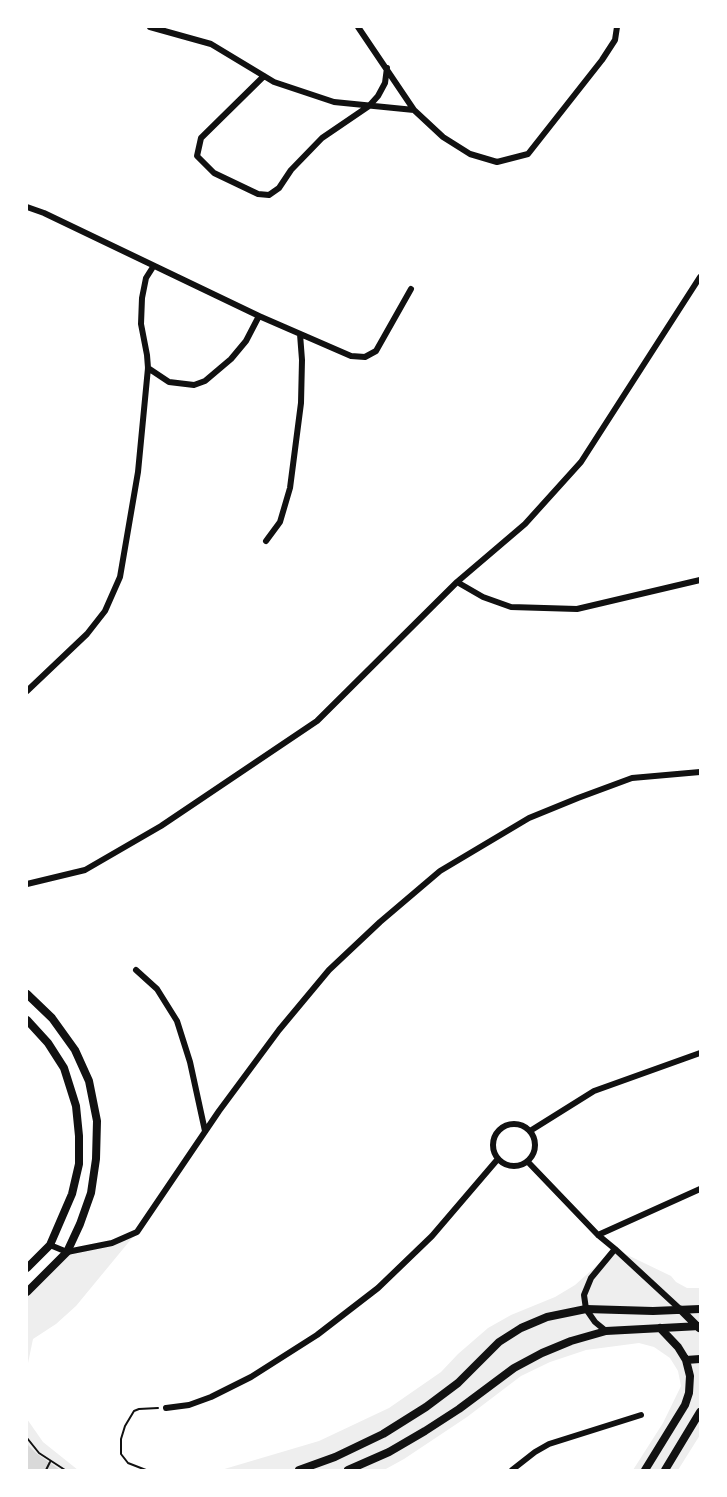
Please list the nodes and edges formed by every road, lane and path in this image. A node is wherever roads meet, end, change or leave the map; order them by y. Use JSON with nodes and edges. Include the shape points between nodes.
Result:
{"nodes":[{"id":1,"x":150,"y":27,"type":"edge"},
{"id":2,"x":358,"y":27,"type":"edge"},
{"id":3,"x":617,"y":27,"type":"edge"},
{"id":4,"x":387,"y":68,"type":"junction"},
{"id":5,"x":264,"y":76,"type":"junction"},
{"id":6,"x":369,"y":106,"type":"junction"},
{"id":7,"x":414,"y":110,"type":"junction"},
{"id":8,"x":27,"y":207,"type":"edge"},
{"id":9,"x":153,"y":267,"type":"junction"},
{"id":10,"x":700,"y":277,"type":"edge"},
{"id":11,"x":411,"y":289,"type":"dead end"},
{"id":12,"x":259,"y":316,"type":"junction"},
{"id":13,"x":300,"y":334,"type":"junction"},
{"id":14,"x":147,"y":369,"type":"junction"},
{"id":15,"x":266,"y":541,"type":"dead end"},
{"id":16,"x":700,"y":580,"type":"edge"},
{"id":17,"x":458,"y":582,"type":"junction"},
{"id":18,"x":27,"y":691,"type":"edge"},
{"id":19,"x":700,"y":772,"type":"edge"},
{"id":20,"x":27,"y":884,"type":"edge"},
{"id":21,"x":136,"y":970,"type":"dead end"},
{"id":22,"x":27,"y":994,"type":"edge"},
{"id":23,"x":27,"y":1020,"type":"edge"},
{"id":24,"x":700,"y":1053,"type":"edge"},
{"id":25,"x":205,"y":1131,"type":"junction"},
{"id":26,"x":530,"y":1131,"type":"junction"},
{"id":27,"x":497,"y":1160,"type":"junction"},
{"id":28,"x":528,"y":1162,"type":"junction"},
{"id":29,"x":700,"y":1189,"type":"edge"},
{"id":30,"x":598,"y":1235,"type":"junction"},
{"id":31,"x":50,"y":1245,"type":"junction"},
{"id":32,"x":615,"y":1249,"type":"junction"},
{"id":33,"x":68,"y":1252,"type":"junction"},
{"id":34,"x":27,"y":1268,"type":"edge"},
{"id":35,"x":27,"y":1292,"type":"edge"},
{"id":36,"x":586,"y":1309,"type":"junction"},
{"id":37,"x":700,"y":1309,"type":"edge"},
{"id":38,"x":681,"y":1310,"type":"junction"},
{"id":39,"x":700,"y":1327,"type":"edge"},
{"id":40,"x":660,"y":1328,"type":"junction"},
{"id":41,"x":606,"y":1331,"type":"junction"},
{"id":42,"x":700,"y":1359,"type":"edge"},
{"id":43,"x":686,"y":1360,"type":"junction"},
{"id":44,"x":166,"y":1408,"type":"joint"},
{"id":45,"x":700,"y":1412,"type":"edge"},
{"id":46,"x":641,"y":1415,"type":"dead end"},
{"id":47,"x":27,"y":1438,"type":"edge"},
{"id":48,"x":51,"y":1461,"type":"junction"},
{"id":49,"x":46,"y":1470,"type":"edge"},
{"id":50,"x":65,"y":1470,"type":"edge"},
{"id":51,"x":146,"y":1470,"type":"edge"},
{"id":52,"x":299,"y":1470,"type":"edge"},
{"id":53,"x":348,"y":1470,"type":"edge"},
{"id":54,"x":512,"y":1470,"type":"edge"},
{"id":55,"x":645,"y":1470,"type":"edge"},
{"id":56,"x":665,"y":1470,"type":"edge"}],
"edges":[{"from":1,"to":5,"type":"street","via":[[211,44]]},
{"from":2,"to":4,"type":"street"},
{"from":3,"to":7,"type":"street","via":[[615,40],[602,60],[528,154],[497,162],[470,154],[443,137]]},
{"from":4,"to":6,"type":"street","via":[[385,83]]},
{"from":4,"to":7,"type":"street"},
{"from":5,"to":6,"type":"street","via":[[334,102]]},
{"from":5,"to":6,"type":"street","via":[[201,138],[196,156],[214,173],[258,194],[269,195],[279,188],[322,138]]},
{"from":6,"to":7,"type":"street"},
{"from":8,"to":9,"type":"street"},
{"from":9,"to":12,"type":"street"},
{"from":9,"to":14,"type":"street","via":[[142,298]]},
{"from":10,"to":17,"type":"street","via":[[581,462],[525,524]]},
{"from":11,"to":13,"type":"street","via":[[376,351],[365,357],[351,356]]},
{"from":12,"to":13,"type":"street"},
{"from":12,"to":14,"type":"street","via":[[246,341],[205,381],[194,385],[170,382]]},
{"from":13,"to":15,"type":"street","via":[[301,403],[290,488],[280,522]]},
{"from":14,"to":18,"type":"street","via":[[138,472],[120,577],[105,611],[87,634]]},
{"from":16,"to":17,"type":"street","via":[[577,609],[511,608]]},
{"from":17,"to":20,"type":"street","via":[[317,721],[161,826],[85,870]]},
{"from":19,"to":25,"type":"street","via":[[632,778],[578,798],[529,818],[440,871],[329,970],[279,1030]]},
{"from":21,"to":25,"type":"street","via":[[157,989],[177,1021]]},
{"from":22,"to":33,"type":"street","via":[[52,1018],[75,1050],[88,1081],[97,1121],[91,1193]]},
{"from":23,"to":31,"type":"street","via":[[64,1068],[76,1106],[79,1164],[72,1194]]},
{"from":24,"to":26,"type":"street","via":[[594,1091]]},
{"from":25,"to":33,"type":"street","via":[[137,1232],[112,1243]]},
{"from":26,"to":27,"type":"street","via":[[518,1124],[500,1130],[492,1148]]},
{"from":26,"to":28,"type":"street","via":[[535,1153]]},
{"from":27,"to":28,"type":"street","via":[[512,1167]]},
{"from":27,"to":44,"type":"street","via":[[432,1236],[378,1288],[317,1335],[211,1397]]},
{"from":28,"to":30,"type":"street"},
{"from":29,"to":30,"type":"street"},
{"from":30,"to":32,"type":"street"},
{"from":31,"to":33,"type":"street"},
{"from":31,"to":34,"type":"street"},
{"from":32,"to":36,"type":"street","via":[[591,1278],[584,1295]]},
{"from":32,"to":38,"type":"street"},
{"from":33,"to":35,"type":"street"},
{"from":36,"to":38,"type":"street"},
{"from":36,"to":41,"type":"street"},
{"from":36,"to":52,"type":"street","via":[[547,1317],[521,1328],[499,1342],[458,1383],[426,1407],[383,1434]]},
{"from":37,"to":38,"type":"street"},
{"from":38,"to":39,"type":"street"},
{"from":39,"to":40,"type":"street"},
{"from":40,"to":41,"type":"street"},
{"from":40,"to":43,"type":"street"},
{"from":41,"to":53,"type":"street","via":[[571,1341],[524,1363],[425,1431]]},
{"from":42,"to":43,"type":"street"},
{"from":43,"to":55,"type":"street","via":[[690,1376],[685,1405]]},
{"from":44,"to":51,"type":"path","via":[[134,1411],[125,1426],[121,1454],[128,1463]]},
{"from":45,"to":56,"type":"street"},
{"from":46,"to":54,"type":"street","via":[[549,1444]]},
{"from":47,"to":48,"type":"path"},
{"from":48,"to":49,"type":"path"},
{"from":48,"to":50,"type":"path"}]}
